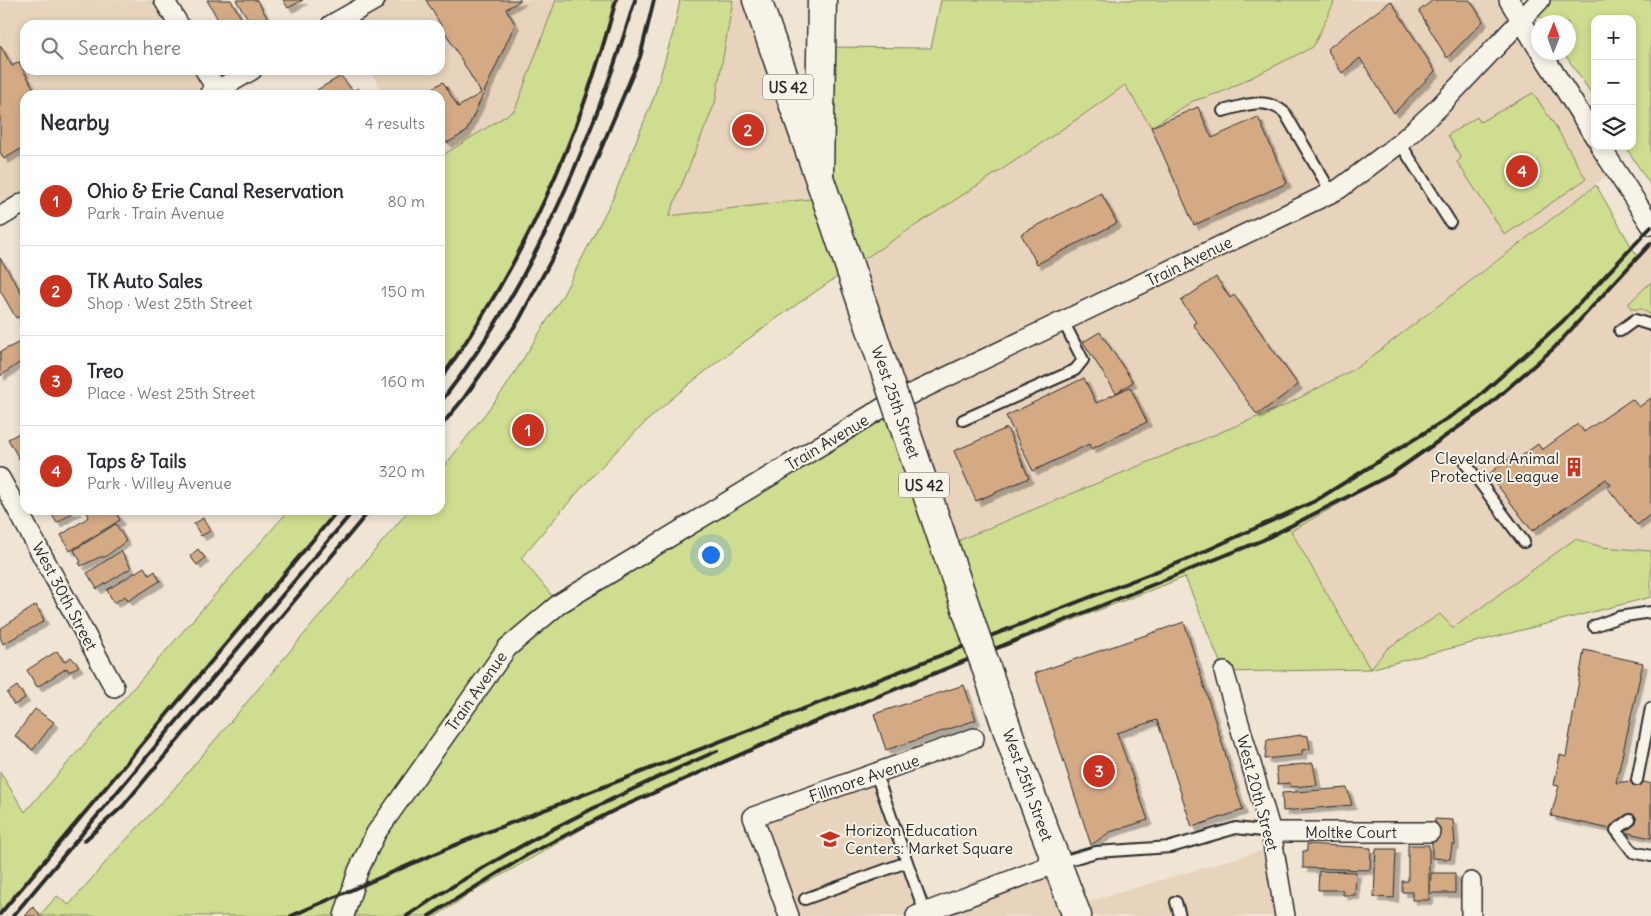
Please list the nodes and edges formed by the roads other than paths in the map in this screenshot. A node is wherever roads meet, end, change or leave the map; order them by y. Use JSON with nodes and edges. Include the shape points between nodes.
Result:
{"nodes":[{"id":1,"x":164,"y":0,"type":"edge"},
{"id":2,"x":375,"y":0,"type":"edge"},
{"id":3,"x":757,"y":0,"type":"edge"},
{"id":4,"x":822,"y":0,"type":"edge"},
{"id":5,"x":1509,"y":0,"type":"edge"},
{"id":6,"x":1540,"y":0,"type":"edge"},
{"id":7,"x":1520,"y":19,"type":"junction"},
{"id":8,"x":175,"y":20,"type":"edge"},
{"id":9,"x":340,"y":20,"type":"edge"},
{"id":10,"x":1531,"y":37,"type":"edge"},
{"id":11,"x":1546,"y":60,"type":"edge"},
{"id":12,"x":207,"y":75,"type":"edge"},
{"id":13,"x":244,"y":75,"type":"edge"},
{"id":14,"x":214,"y":90,"type":"edge"},
{"id":15,"x":220,"y":90,"type":"edge"},
{"id":16,"x":1222,"y":111,"type":"dead end"},
{"id":17,"x":1591,"y":131,"type":"edge"},
{"id":18,"x":1400,"y":143,"type":"junction"},
{"id":19,"x":1603,"y":150,"type":"edge"},
{"id":20,"x":819,"y":174,"type":"junction"},
{"id":21,"x":1331,"y":192,"type":"junction"},
{"id":22,"x":20,"y":205,"type":"edge"},
{"id":23,"x":0,"y":217,"type":"edge"},
{"id":24,"x":1450,"y":222,"type":"dead end"},
{"id":25,"x":1651,"y":225,"type":"edge"},
{"id":26,"x":1063,"y":321,"type":"junction"},
{"id":27,"x":1651,"y":325,"type":"edge"},
{"id":28,"x":1620,"y":331,"type":"dead end"},
{"id":29,"x":963,"y":420,"type":"dead end"},
{"id":30,"x":1466,"y":464,"type":"dead end"},
{"id":31,"x":0,"y":478,"type":"edge"},
{"id":32,"x":19,"y":496,"type":"edge"},
{"id":33,"x":28,"y":515,"type":"edge"},
{"id":34,"x":1524,"y":542,"type":"dead end"},
{"id":35,"x":1651,"y":612,"type":"edge"},
{"id":36,"x":1594,"y":626,"type":"dead end"},
{"id":37,"x":1224,"y":672,"type":"dead end"},
{"id":38,"x":114,"y":688,"type":"dead end"},
{"id":39,"x":1651,"y":708,"type":"edge"},
{"id":40,"x":974,"y":738,"type":"dead end"},
{"id":41,"x":876,"y":774,"type":"junction"},
{"id":42,"x":1637,"y":780,"type":"dead end"},
{"id":43,"x":1630,"y":820,"type":"dead end"},
{"id":44,"x":1271,"y":832,"type":"junction"},
{"id":45,"x":1430,"y":832,"type":"dead end"},
{"id":46,"x":1651,"y":856,"type":"edge"},
{"id":47,"x":907,"y":862,"type":"junction"},
{"id":48,"x":1057,"y":863,"type":"junction"},
{"id":49,"x":1471,"y":882,"type":"dead end"},
{"id":50,"x":805,"y":899,"type":"dead end"},
{"id":51,"x":1176,"y":902,"type":"dead end"},
{"id":52,"x":921,"y":915,"type":"edge"},
{"id":53,"x":344,"y":916,"type":"edge"},
{"id":54,"x":789,"y":916,"type":"edge"},
{"id":55,"x":1077,"y":916,"type":"edge"},
{"id":56,"x":1180,"y":916,"type":"edge"},
{"id":57,"x":1285,"y":916,"type":"edge"},
{"id":58,"x":1471,"y":916,"type":"edge"}],
"edges":[{"from":1,"to":8,"type":"street"},
{"from":2,"to":9,"type":"street"},
{"from":3,"to":20,"type":"main road","name":"West 25th Street","number":"US 42"},
{"from":4,"to":20,"type":"main road"},
{"from":5,"to":7,"type":"street"},
{"from":6,"to":7,"type":"street","name":"Train Avenue"},
{"from":7,"to":10,"type":"street"},
{"from":7,"to":18,"type":"street","name":"Train Avenue","via":[[1438,108]]},
{"from":11,"to":17,"type":"street"},
{"from":12,"to":14,"type":"street"},
{"from":13,"to":15,"type":"street"},
{"from":16,"to":21,"type":"lane","via":[[1252,103],[1277,105],[1285,113]]},
{"from":18,"to":21,"type":"street","name":"Train Avenue"},
{"from":18,"to":24,"type":"lane"},
{"from":19,"to":25,"type":"street"},
{"from":20,"to":48,"type":"main road","name":"West 25th Street","number":"US 42","bridge":true,"via":[[1018,761]]},
{"from":21,"to":26,"type":"street","name":"Train Avenue"},
{"from":22,"to":23,"type":"street"},
{"from":26,"to":29,"type":"lane","via":[[1082,360],[1075,370]]},
{"from":26,"to":53,"type":"street","name":"Train Avenue","via":[[884,407],[552,610],[507,648],[376,833],[358,871]]},
{"from":27,"to":28,"type":"lane","via":[[1635,320]]},
{"from":30,"to":34,"type":"lane"},
{"from":31,"to":32,"type":"street","name":"West 30th Street"},
{"from":33,"to":38,"type":"street","name":"West 30th Street"},
{"from":35,"to":36,"type":"lane","via":[[1619,617]]},
{"from":37,"to":44,"type":"street","name":"West 20th Street"},
{"from":39,"to":42,"type":"lane"},
{"from":40,"to":41,"type":"street","name":"Fillmore Avenue"},
{"from":41,"to":47,"type":"lane"},
{"from":41,"to":54,"type":"street","name":"Fillmore Avenue","via":[[753,817]]},
{"from":43,"to":46,"type":"lane","via":[[1616,830],[1633,852]]},
{"from":44,"to":45,"type":"street","name":"Moltke Court"},
{"from":44,"to":48,"type":"lane","via":[[1236,828],[1171,847],[1096,852]]},
{"from":44,"to":57,"type":"street","name":"West 20th Street"},
{"from":47,"to":50,"type":"lane"},
{"from":47,"to":52,"type":"lane"},
{"from":48,"to":52,"type":"street"},
{"from":48,"to":55,"type":"main road","name":"West 25th Street","number":"US 42"},
{"from":49,"to":58,"type":"street"},
{"from":51,"to":56,"type":"lane"}]}
